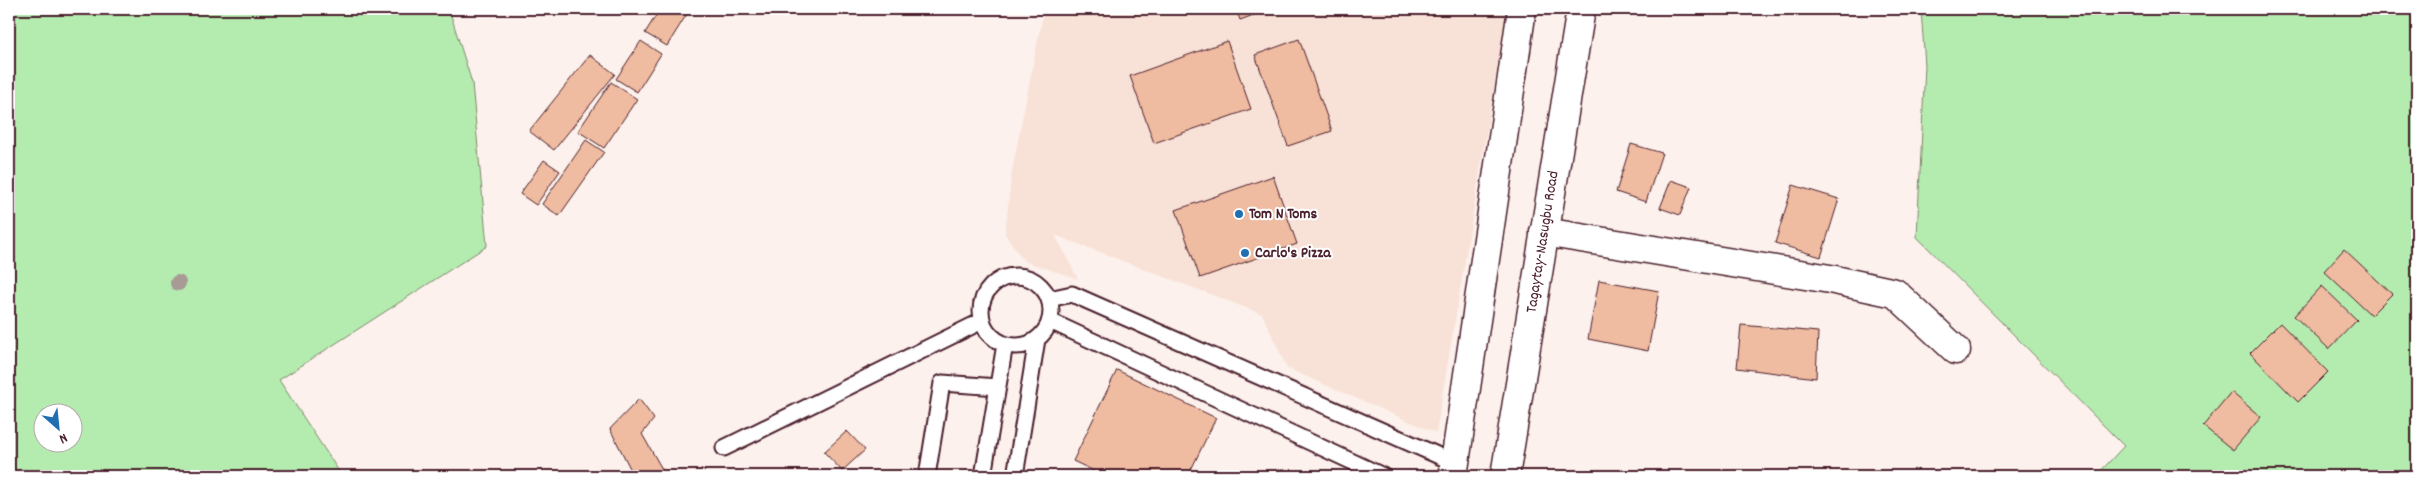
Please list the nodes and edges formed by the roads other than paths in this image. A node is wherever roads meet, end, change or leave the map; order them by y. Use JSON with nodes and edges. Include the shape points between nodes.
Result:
{"nodes":[{"id":1,"x":1522,"y":9,"type":"edge"},
{"id":2,"x":1581,"y":9,"type":"edge"},
{"id":3,"x":1544,"y":232,"type":"junction"},
{"id":4,"x":1049,"y":299,"type":"junction"},
{"id":5,"x":1050,"y":320,"type":"junction"},
{"id":6,"x":982,"y":321,"type":"junction"},
{"id":7,"x":1037,"y":339,"type":"junction"},
{"id":8,"x":1005,"y":344,"type":"junction"},
{"id":9,"x":1956,"y":350,"type":"dead end"},
{"id":10,"x":998,"y":387,"type":"junction"},
{"id":11,"x":724,"y":448,"type":"dead end"},
{"id":12,"x":1454,"y":470,"type":"edge"},
{"id":13,"x":927,"y":476,"type":"edge"},
{"id":14,"x":983,"y":476,"type":"edge"},
{"id":15,"x":1015,"y":476,"type":"edge"},
{"id":16,"x":1383,"y":476,"type":"edge"},
{"id":17,"x":1505,"y":476,"type":"edge"}],
"edges":[{"from":1,"to":12,"type":"main road"},
{"from":2,"to":3,"type":"main road","name":"Tagaytay-Nasugbu Road"},
{"from":3,"to":9,"type":"main road","via":[[1830,279],[1895,293]]},
{"from":3,"to":17,"type":"main road","name":"Tagaytay-Nasugbu Road"},
{"from":4,"to":5,"type":"lane"},
{"from":4,"to":6,"type":"lane","via":[[1034,280],[1005,278],[990,288],[984,298]]},
{"from":4,"to":12,"type":"lane","via":[[1072,294]]},
{"from":5,"to":7,"type":"lane"},
{"from":5,"to":16,"type":"lane"},
{"from":6,"to":8,"type":"lane","via":[[987,331]]},
{"from":6,"to":11,"type":"lane"},
{"from":7,"to":8,"type":"lane","via":[[1027,344]]},
{"from":7,"to":15,"type":"lane"},
{"from":8,"to":10,"type":"lane"},
{"from":10,"to":13,"type":"lane","via":[[942,383]]},
{"from":10,"to":14,"type":"lane"}]}
